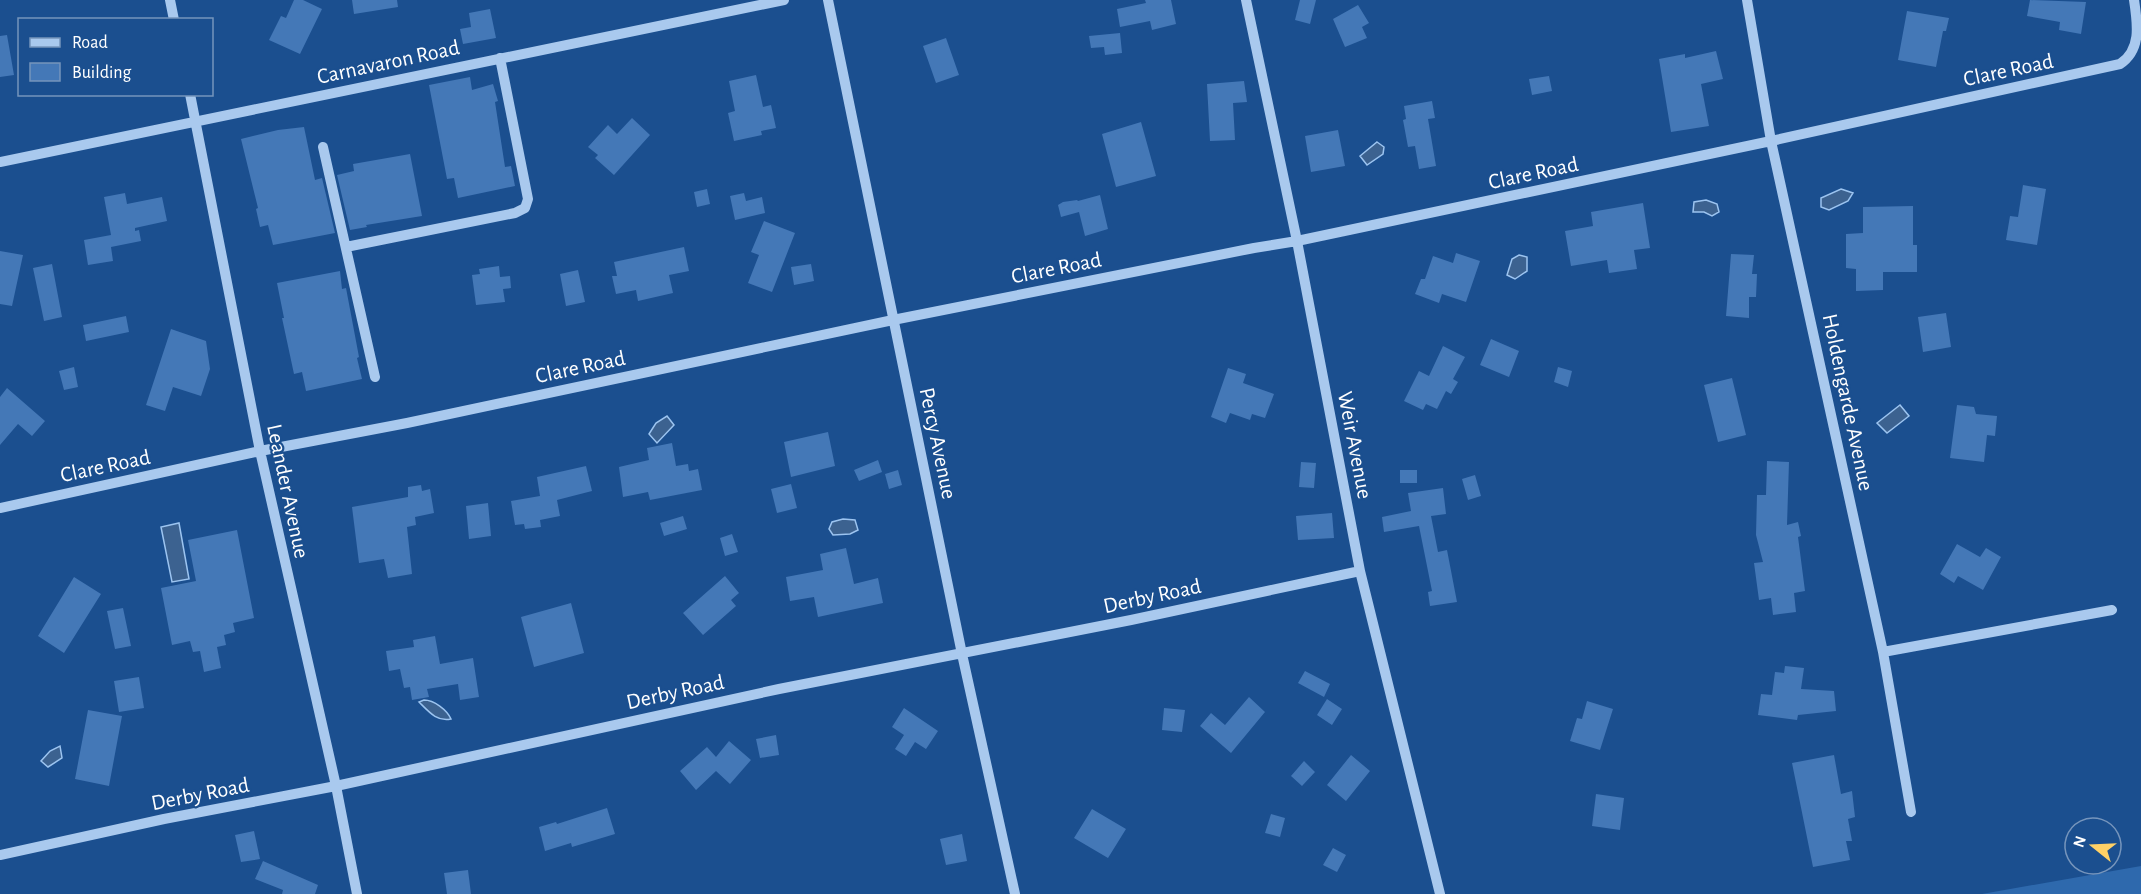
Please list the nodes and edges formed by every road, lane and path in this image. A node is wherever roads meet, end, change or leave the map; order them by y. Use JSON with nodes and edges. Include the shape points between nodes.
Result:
{"nodes":[{"id":1,"x":170,"y":0,"type":"edge"},
{"id":2,"x":784,"y":0,"type":"edge"},
{"id":3,"x":828,"y":0,"type":"edge"},
{"id":4,"x":1246,"y":0,"type":"edge"},
{"id":5,"x":1747,"y":0,"type":"edge"},
{"id":6,"x":2134,"y":0,"type":"edge"},
{"id":7,"x":174,"y":18,"type":"edge"},
{"id":8,"x":500,"y":58,"type":"junction"},
{"id":9,"x":190,"y":96,"type":"edge"},
{"id":10,"x":195,"y":121,"type":"junction"},
{"id":11,"x":1771,"y":141,"type":"junction"},
{"id":12,"x":323,"y":147,"type":"dead end"},
{"id":13,"x":0,"y":162,"type":"edge"},
{"id":14,"x":1297,"y":241,"type":"junction"},
{"id":15,"x":345,"y":248,"type":"junction"},
{"id":16,"x":893,"y":320,"type":"junction"},
{"id":17,"x":375,"y":377,"type":"dead end"},
{"id":18,"x":260,"y":452,"type":"junction"},
{"id":19,"x":0,"y":508,"type":"edge"},
{"id":20,"x":1360,"y":571,"type":"junction"},
{"id":21,"x":2112,"y":610,"type":"dead end"},
{"id":22,"x":1882,"y":652,"type":"junction"},
{"id":23,"x":962,"y":654,"type":"junction"},
{"id":24,"x":336,"y":786,"type":"junction"},
{"id":25,"x":1911,"y":812,"type":"dead end"},
{"id":26,"x":0,"y":855,"type":"edge"},
{"id":27,"x":357,"y":894,"type":"edge"},
{"id":28,"x":1015,"y":894,"type":"edge"},
{"id":29,"x":1440,"y":894,"type":"edge"}],
"edges":[{"from":1,"to":7,"type":"street"},
{"from":2,"to":8,"type":"street","name":"Carnavaron Road"},
{"from":3,"to":16,"type":"street","name":"Percy Avenue"},
{"from":4,"to":14,"type":"street","name":"Weir Avenue"},
{"from":5,"to":11,"type":"street","name":"Holdengarde Avenue"},
{"from":6,"to":11,"type":"street","name":"Clare Road","via":[[2138,50],[2120,64]]},
{"from":8,"to":10,"type":"street","name":"Carnavaron Road"},
{"from":8,"to":15,"type":"street","via":[[528,200],[525,208]]},
{"from":9,"to":10,"type":"street","name":"Leander Avenue"},
{"from":10,"to":13,"type":"street","name":"Carnavaron Road"},
{"from":10,"to":18,"type":"street","name":"Leander Avenue"},
{"from":11,"to":14,"type":"street","name":"Clare Road"},
{"from":11,"to":22,"type":"street","name":"Holdengarde Avenue"},
{"from":12,"to":15,"type":"street"},
{"from":14,"to":16,"type":"street","name":"Clare Road"},
{"from":14,"to":20,"type":"street","name":"Weir Avenue"},
{"from":15,"to":17,"type":"street"},
{"from":16,"to":18,"type":"street","name":"Clare Road"},
{"from":16,"to":23,"type":"street","name":"Percy Avenue"},
{"from":18,"to":19,"type":"street","name":"Clare Road"},
{"from":18,"to":24,"type":"street","name":"Leander Avenue"},
{"from":20,"to":23,"type":"street","name":"Derby Road"},
{"from":20,"to":29,"type":"street","name":"Weir Avenue"},
{"from":21,"to":22,"type":"street"},
{"from":22,"to":25,"type":"street","name":"Holdengarde Avenue"},
{"from":23,"to":24,"type":"street","name":"Derby Road","via":[[779,689]]},
{"from":23,"to":28,"type":"street","name":"Percy Avenue"},
{"from":24,"to":26,"type":"street","name":"Derby Road"},
{"from":24,"to":27,"type":"street","name":"Leander Avenue"}]}
